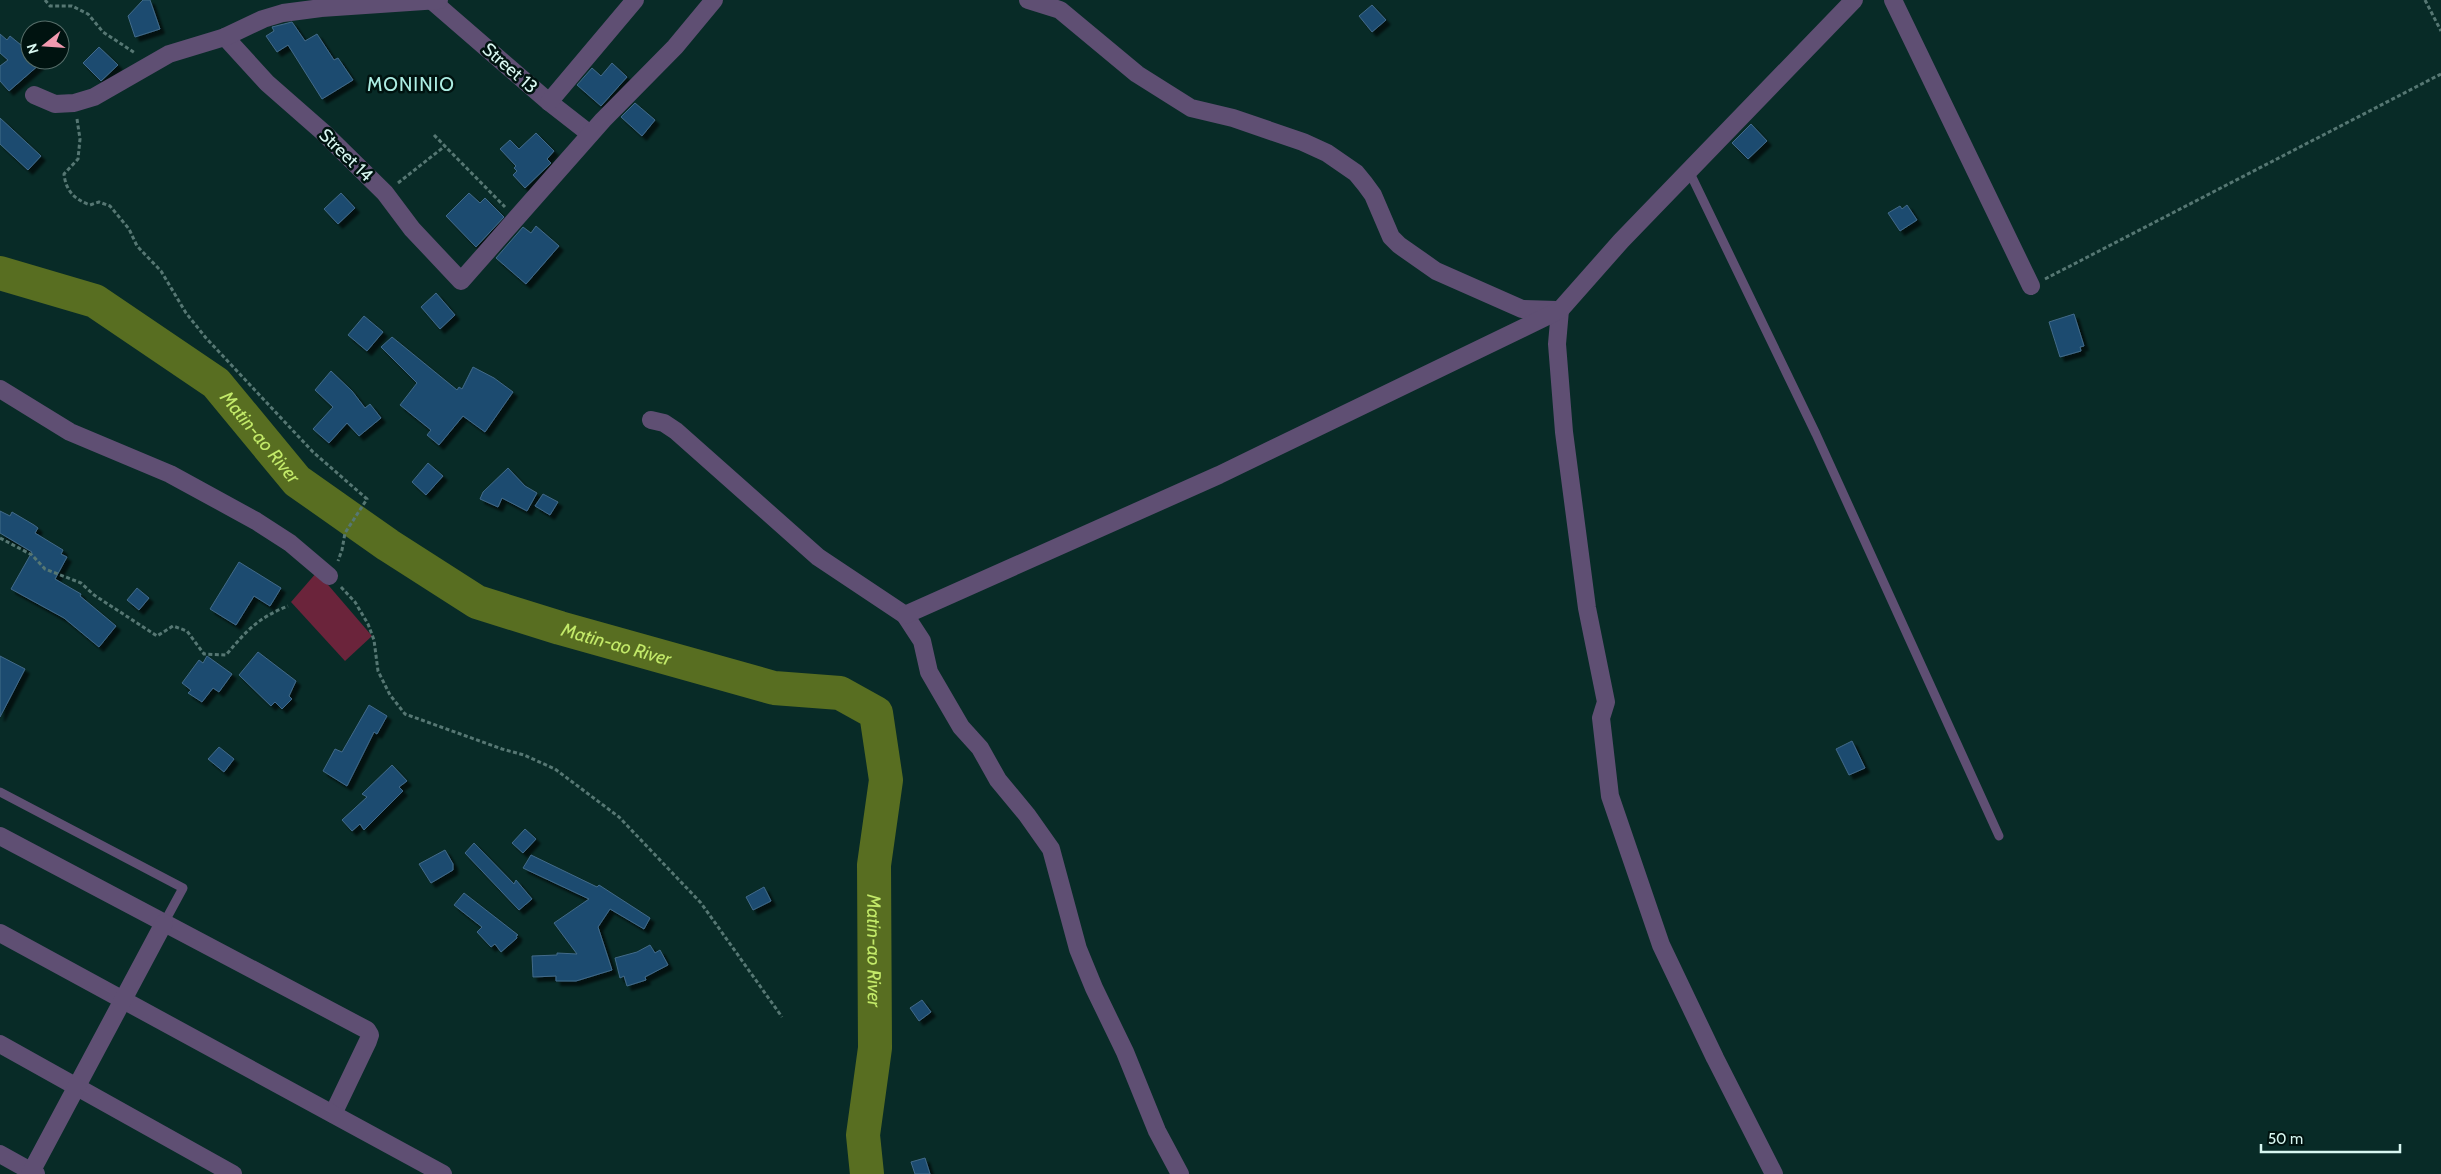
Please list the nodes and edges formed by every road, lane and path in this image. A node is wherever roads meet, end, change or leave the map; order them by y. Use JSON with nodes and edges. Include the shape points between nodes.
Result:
{"nodes":[{"id":1,"x":45,"y":0,"type":"edge"},
{"id":2,"x":431,"y":0,"type":"edge"},
{"id":3,"x":439,"y":0,"type":"edge"},
{"id":4,"x":635,"y":0,"type":"edge"},
{"id":5,"x":714,"y":0,"type":"edge"},
{"id":6,"x":1028,"y":0,"type":"edge"},
{"id":7,"x":1854,"y":0,"type":"edge"},
{"id":8,"x":1893,"y":0,"type":"edge"},
{"id":9,"x":2425,"y":0,"type":"edge"},
{"id":10,"x":2441,"y":31,"type":"edge"},
{"id":11,"x":225,"y":37,"type":"junction"},
{"id":12,"x":153,"y":62,"type":"junction"},
{"id":13,"x":2441,"y":74,"type":"edge"},
{"id":14,"x":34,"y":95,"type":"dead end"},
{"id":15,"x":549,"y":102,"type":"junction"},
{"id":16,"x":74,"y":103,"type":"junction"},
{"id":17,"x":590,"y":134,"type":"junction"},
{"id":18,"x":434,"y":135,"type":"dead end"},
{"id":19,"x":444,"y":146,"type":"junction"},
{"id":20,"x":1689,"y":171,"type":"junction"},
{"id":21,"x":385,"y":192,"type":"junction"},
{"id":22,"x":509,"y":211,"type":"dead end"},
{"id":23,"x":2031,"y":286,"type":"joint"},
{"id":24,"x":1560,"y":310,"type":"junction"},
{"id":25,"x":0,"y":390,"type":"edge"},
{"id":26,"x":651,"y":420,"type":"dead end"},
{"id":27,"x":0,"y":538,"type":"edge"},
{"id":28,"x":329,"y":576,"type":"junction"},
{"id":29,"x":288,"y":606,"type":"dead end"},
{"id":30,"x":905,"y":615,"type":"junction"},
{"id":31,"x":0,"y":792,"type":"edge"},
{"id":32,"x":0,"y":836,"type":"edge"},
{"id":33,"x":1999,"y":836,"type":"dead end"},
{"id":34,"x":164,"y":923,"type":"junction"},
{"id":35,"x":0,"y":933,"type":"edge"},
{"id":36,"x":123,"y":1000,"type":"junction"},
{"id":37,"x":782,"y":1017,"type":"dead end"},
{"id":38,"x":0,"y":1044,"type":"edge"},
{"id":39,"x":77,"y":1087,"type":"junction"},
{"id":40,"x":333,"y":1114,"type":"junction"},
{"id":41,"x":0,"y":1154,"type":"edge"},
{"id":42,"x":33,"y":1173,"type":"edge"},
{"id":43,"x":232,"y":1174,"type":"edge"},
{"id":44,"x":443,"y":1174,"type":"edge"},
{"id":45,"x":1180,"y":1174,"type":"edge"},
{"id":46,"x":1774,"y":1174,"type":"edge"}],
"edges":[{"from":1,"to":12,"type":"path","via":[[50,6],[72,6],[88,14],[102,32]]},
{"from":2,"to":3,"type":"street"},
{"from":2,"to":11,"type":"street","via":[[303,9],[263,19]]},
{"from":2,"to":15,"type":"street","name":"Street 13"},
{"from":4,"to":15,"type":"street"},
{"from":5,"to":17,"type":"street","via":[[675,47]]},
{"from":6,"to":24,"type":"street","via":[[1060,10],[1137,74],[1191,108],[1241,121],[1327,153],[1356,173],[1373,194],[1391,237],[1436,271],[1522,309]]},
{"from":7,"to":20,"type":"street"},
{"from":8,"to":23,"type":"street"},
{"from":9,"to":10,"type":"path"},
{"from":11,"to":12,"type":"street"},
{"from":11,"to":21,"type":"street","name":"Street 14","via":[[267,83]]},
{"from":12,"to":16,"type":"street","via":[[94,97]]},
{"from":13,"to":23,"type":"path"},
{"from":14,"to":16,"type":"street","via":[[55,104]]},
{"from":15,"to":17,"type":"street","name":"Street 13"},
{"from":16,"to":28,"type":"path","via":[[80,139],[78,159],[64,174],[71,195],[90,205],[100,202],[110,206],[129,229],[137,246],[161,271],[186,313],[206,338],[313,452],[367,499],[345,533],[342,550]]},
{"from":17,"to":21,"type":"street","name":"Street 14","via":[[461,281],[412,229]]},
{"from":18,"to":19,"type":"path"},
{"from":19,"to":21,"type":"path"},
{"from":19,"to":22,"type":"path"},
{"from":20,"to":24,"type":"street","via":[[1620,241]]},
{"from":20,"to":33,"type":"lane","via":[[1816,434]]},
{"from":24,"to":30,"type":"street","via":[[1220,474]]},
{"from":24,"to":46,"type":"street","via":[[1557,344],[1564,432],[1587,608],[1606,702],[1601,718],[1610,796],[1661,944]]},
{"from":25,"to":28,"type":"street","via":[[70,432],[170,474],[256,521],[290,543]]},
{"from":26,"to":30,"type":"street","via":[[676,431],[818,557]]},
{"from":27,"to":29,"type":"path","via":[[32,555],[45,569],[81,583],[157,636],[173,626],[187,630],[204,654],[226,655],[245,632],[267,614]]},
{"from":28,"to":37,"type":"path","via":[[363,613],[374,640],[378,671],[390,695],[405,714],[555,769],[619,818],[701,903]]},
{"from":30,"to":45,"type":"street","via":[[922,641],[929,672],[961,727],[980,748],[998,780],[1051,850],[1081,956],[1157,1131]]},
{"from":31,"to":34,"type":"lane","via":[[183,888]]},
{"from":32,"to":34,"type":"street"},
{"from":34,"to":36,"type":"street"},
{"from":34,"to":40,"type":"street","via":[[367,1030],[370,1035],[368,1041]]},
{"from":35,"to":36,"type":"street"},
{"from":36,"to":39,"type":"street"},
{"from":36,"to":40,"type":"street"},
{"from":38,"to":39,"type":"street"},
{"from":39,"to":42,"type":"street"},
{"from":39,"to":43,"type":"street"},
{"from":40,"to":44,"type":"street"},
{"from":41,"to":42,"type":"street"}]}
